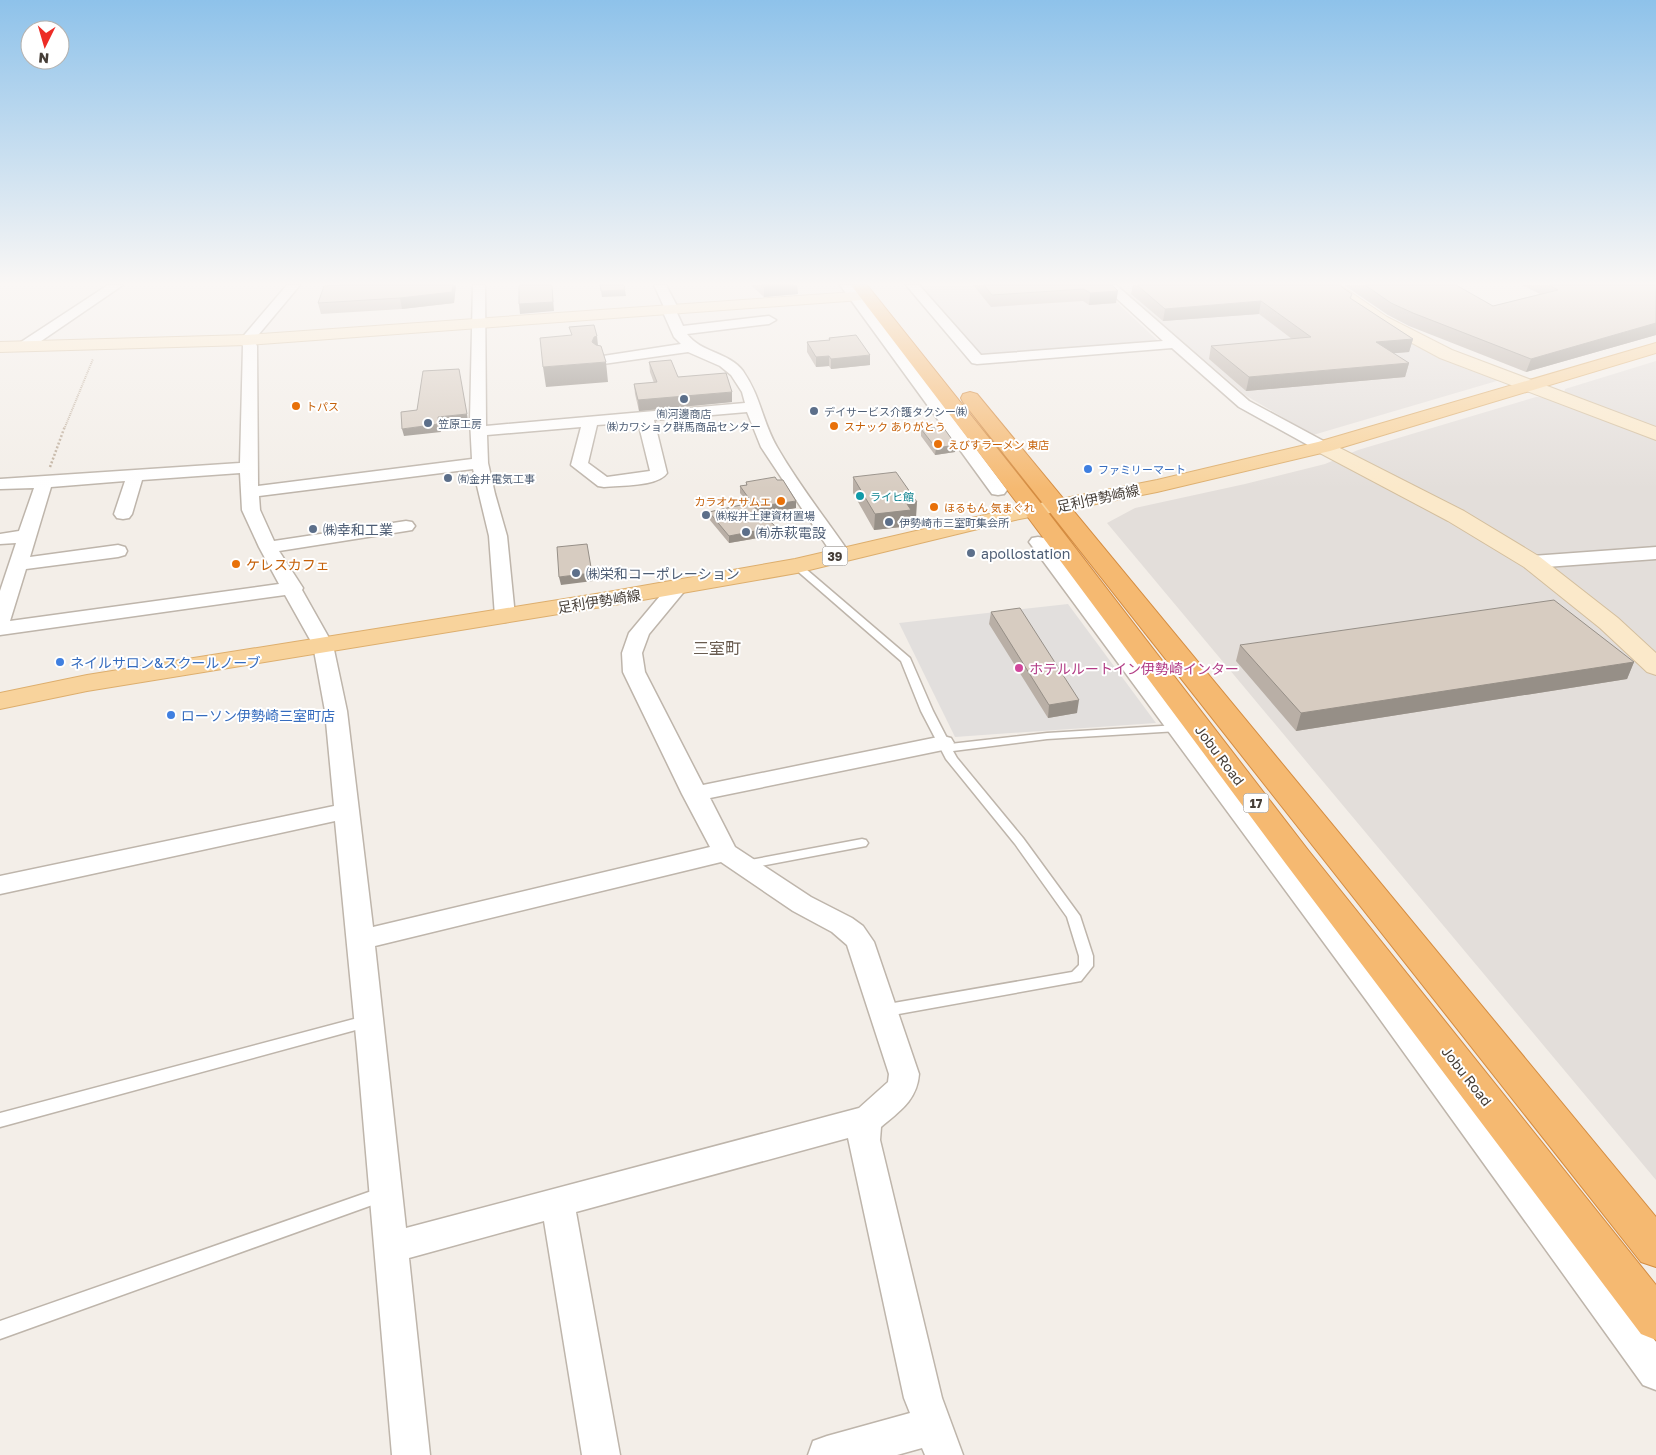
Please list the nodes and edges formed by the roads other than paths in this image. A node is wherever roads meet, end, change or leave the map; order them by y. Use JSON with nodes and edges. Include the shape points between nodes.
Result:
{"nodes":[{"id":1,"x":250,"y":353,"type":"edge"},
{"id":2,"x":479,"y":353,"type":"edge"},
{"id":3,"x":651,"y":353,"type":"edge"},
{"id":4,"x":704,"y":353,"type":"edge"},
{"id":5,"x":902,"y":353,"type":"edge"},
{"id":6,"x":930,"y":353,"type":"edge"},
{"id":7,"x":971,"y":353,"type":"edge"},
{"id":8,"x":1064,"y":353,"type":"edge"},
{"id":9,"x":1184,"y":353,"type":"edge"},
{"id":10,"x":1444,"y":353,"type":"edge"},
{"id":11,"x":1639,"y":353,"type":"edge"},
{"id":12,"x":603,"y":360,"type":"edge"},
{"id":13,"x":1529,"y":385,"type":"junction"},
{"id":14,"x":754,"y":407,"type":"junction"},
{"id":15,"x":645,"y":417,"type":"junction"},
{"id":16,"x":590,"y":422,"type":"junction"},
{"id":17,"x":479,"y":431,"type":"junction"},
{"id":18,"x":965,"y":434,"type":"junction"},
{"id":19,"x":1656,"y":434,"type":"edge"},
{"id":20,"x":1323,"y":447,"type":"junction"},
{"id":21,"x":480,"y":464,"type":"junction"},
{"id":22,"x":248,"y":466,"type":"junction"},
{"id":23,"x":135,"y":475,"type":"junction"},
{"id":24,"x":44,"y":482,"type":"junction"},
{"id":25,"x":0,"y":484,"type":"edge"},
{"id":26,"x":998,"y":490,"type":"dead end"},
{"id":27,"x":249,"y":492,"type":"junction"},
{"id":28,"x":1046,"y":509,"type":"junction"},
{"id":29,"x":122,"y":514,"type":"dead end"},
{"id":30,"x":406,"y":526,"type":"dead end"},
{"id":31,"x":28,"y":536,"type":"junction"},
{"id":32,"x":0,"y":539,"type":"edge"},
{"id":33,"x":1038,"y":542,"type":"dead end"},
{"id":34,"x":268,"y":546,"type":"junction"},
{"id":35,"x":118,"y":551,"type":"dead end"},
{"id":36,"x":1656,"y":553,"type":"edge"},
{"id":37,"x":841,"y":554,"type":"junction"},
{"id":38,"x":1532,"y":562,"type":"junction"},
{"id":39,"x":19,"y":564,"type":"junction"},
{"id":40,"x":797,"y":566,"type":"junction"},
{"id":41,"x":293,"y":588,"type":"junction"},
{"id":42,"x":676,"y":588,"type":"junction"},
{"id":43,"x":5,"y":589,"type":"edge"},
{"id":44,"x":505,"y":616,"type":"junction"},
{"id":45,"x":0,"y":622,"type":"edge"},
{"id":46,"x":1109,"y":623,"type":"junction"},
{"id":47,"x":0,"y":629,"type":"edge"},
{"id":48,"x":323,"y":645,"type":"junction"},
{"id":49,"x":1656,"y":667,"type":"edge"},
{"id":50,"x":0,"y":701,"type":"edge"},
{"id":51,"x":1178,"y":728,"type":"junction"},
{"id":52,"x":944,"y":745,"type":"junction"},
{"id":53,"x":694,"y":794,"type":"junction"},
{"id":54,"x":347,"y":811,"type":"junction"},
{"id":55,"x":862,"y":843,"type":"dead end"},
{"id":56,"x":735,"y":859,"type":"junction"},
{"id":57,"x":0,"y":885,"type":"edge"},
{"id":58,"x":360,"y":940,"type":"junction"},
{"id":59,"x":882,"y":1011,"type":"junction"},
{"id":60,"x":369,"y":1021,"type":"junction"},
{"id":61,"x":868,"y":1119,"type":"junction"},
{"id":62,"x":0,"y":1120,"type":"edge"},
{"id":63,"x":385,"y":1193,"type":"junction"},
{"id":64,"x":558,"y":1203,"type":"junction"},
{"id":65,"x":390,"y":1248,"type":"junction"},
{"id":66,"x":1656,"y":1248,"type":"edge"},
{"id":67,"x":1656,"y":1319,"type":"edge"},
{"id":68,"x":0,"y":1330,"type":"edge"},
{"id":69,"x":1656,"y":1372,"type":"edge"},
{"id":70,"x":938,"y":1440,"type":"edge"},
{"id":71,"x":411,"y":1455,"type":"edge"},
{"id":72,"x":602,"y":1455,"type":"edge"},
{"id":73,"x":827,"y":1455,"type":"edge"}],
"edges":[{"from":1,"to":22,"type":"street"},
{"from":2,"to":17,"type":"street"},
{"from":3,"to":12,"type":"street"},
{"from":4,"to":14,"type":"street","via":[[736,372]]},
{"from":5,"to":18,"type":"highway","name":"Jobu Road","number":"17"},
{"from":6,"to":28,"type":"highway","name":"Jobu Road","number":"17"},
{"from":7,"to":8,"type":"street","via":[[977,360]]},
{"from":9,"to":20,"type":"street","via":[[1244,404]]},
{"from":10,"to":13,"type":"street"},
{"from":11,"to":13,"type":"main road","name":"足利伊勢崎線","number":"39"},
{"from":13,"to":19,"type":"street"},
{"from":13,"to":20,"type":"main road","name":"足利伊勢崎線","number":"39"},
{"from":14,"to":15,"type":"street"},
{"from":14,"to":37,"type":"street","via":[[769,447]]},
{"from":15,"to":16,"type":"street"},
{"from":15,"to":16,"type":"street","via":[[659,473],[653,477],[604,482],[579,465]]},
{"from":16,"to":17,"type":"street"},
{"from":17,"to":21,"type":"street"},
{"from":18,"to":26,"type":"street"},
{"from":18,"to":28,"type":"highway","name":"Jobu Road","number":"17"},
{"from":20,"to":28,"type":"main road","name":"足利伊勢崎線","number":"39"},
{"from":20,"to":38,"type":"street","via":[[1456,516]]},
{"from":21,"to":27,"type":"street"},
{"from":21,"to":44,"type":"street","via":[[498,536]]},
{"from":22,"to":23,"type":"street"},
{"from":22,"to":27,"type":"street"},
{"from":23,"to":24,"type":"street"},
{"from":23,"to":29,"type":"street"},
{"from":24,"to":25,"type":"street"},
{"from":24,"to":31,"type":"street"},
{"from":27,"to":34,"type":"street","via":[[251,510]]},
{"from":28,"to":37,"type":"main road","name":"足利伊勢崎線","number":"39"},
{"from":28,"to":46,"type":"highway","name":"Jobu Road","number":"17"},
{"from":28,"to":66,"type":"highway","name":"Jobu Road","number":"17"},
{"from":30,"to":34,"type":"street"},
{"from":31,"to":32,"type":"street"},
{"from":31,"to":39,"type":"street"},
{"from":33,"to":46,"type":"street"},
{"from":34,"to":41,"type":"street"},
{"from":35,"to":39,"type":"street"},
{"from":36,"to":38,"type":"street"},
{"from":37,"to":40,"type":"main road","name":"足利伊勢崎線","number":"39"},
{"from":38,"to":49,"type":"street","via":[[1610,623]]},
{"from":39,"to":43,"type":"street"},
{"from":40,"to":42,"type":"main road","name":"足利伊勢崎線","number":"39"},
{"from":40,"to":52,"type":"lane","via":[[906,660]]},
{"from":41,"to":47,"type":"street"},
{"from":41,"to":48,"type":"street"},
{"from":42,"to":44,"type":"main road","name":"足利伊勢崎線","number":"39"},
{"from":42,"to":53,"type":"street","via":[[639,633],[632,653],[634,672]]},
{"from":43,"to":45,"type":"street"},
{"from":44,"to":48,"type":"main road","name":"足利伊勢崎線","number":"39"},
{"from":46,"to":51,"type":"street"},
{"from":46,"to":67,"type":"highway","name":"Jobu Road","number":"17","via":[[1297,857]]},
{"from":48,"to":50,"type":"main road","name":"足利伊勢崎線","number":"39","via":[[87,683]]},
{"from":48,"to":54,"type":"street","via":[[336,711]]},
{"from":51,"to":52,"type":"lane"},
{"from":51,"to":69,"type":"street"},
{"from":52,"to":53,"type":"street"},
{"from":52,"to":59,"type":"lane","via":[[1073,916],[1086,956],[1086,966],[1076,977]]},
{"from":53,"to":56,"type":"street"},
{"from":54,"to":57,"type":"street"},
{"from":54,"to":58,"type":"street"},
{"from":55,"to":56,"type":"lane"},
{"from":56,"to":58,"type":"street"},
{"from":56,"to":59,"type":"street","via":[[802,904],[853,933],[860,942]]},
{"from":58,"to":60,"type":"street"},
{"from":59,"to":61,"type":"street","via":[[904,1074],[902,1087]]},
{"from":60,"to":62,"type":"lane"},
{"from":60,"to":63,"type":"street"},
{"from":61,"to":64,"type":"street"},
{"from":61,"to":70,"type":"street","via":[[864,1138],[923,1398]]},
{"from":63,"to":65,"type":"street"},
{"from":63,"to":68,"type":"lane"},
{"from":64,"to":65,"type":"street"},
{"from":64,"to":72,"type":"street"},
{"from":65,"to":71,"type":"street"},
{"from":70,"to":73,"type":"street"}]}
